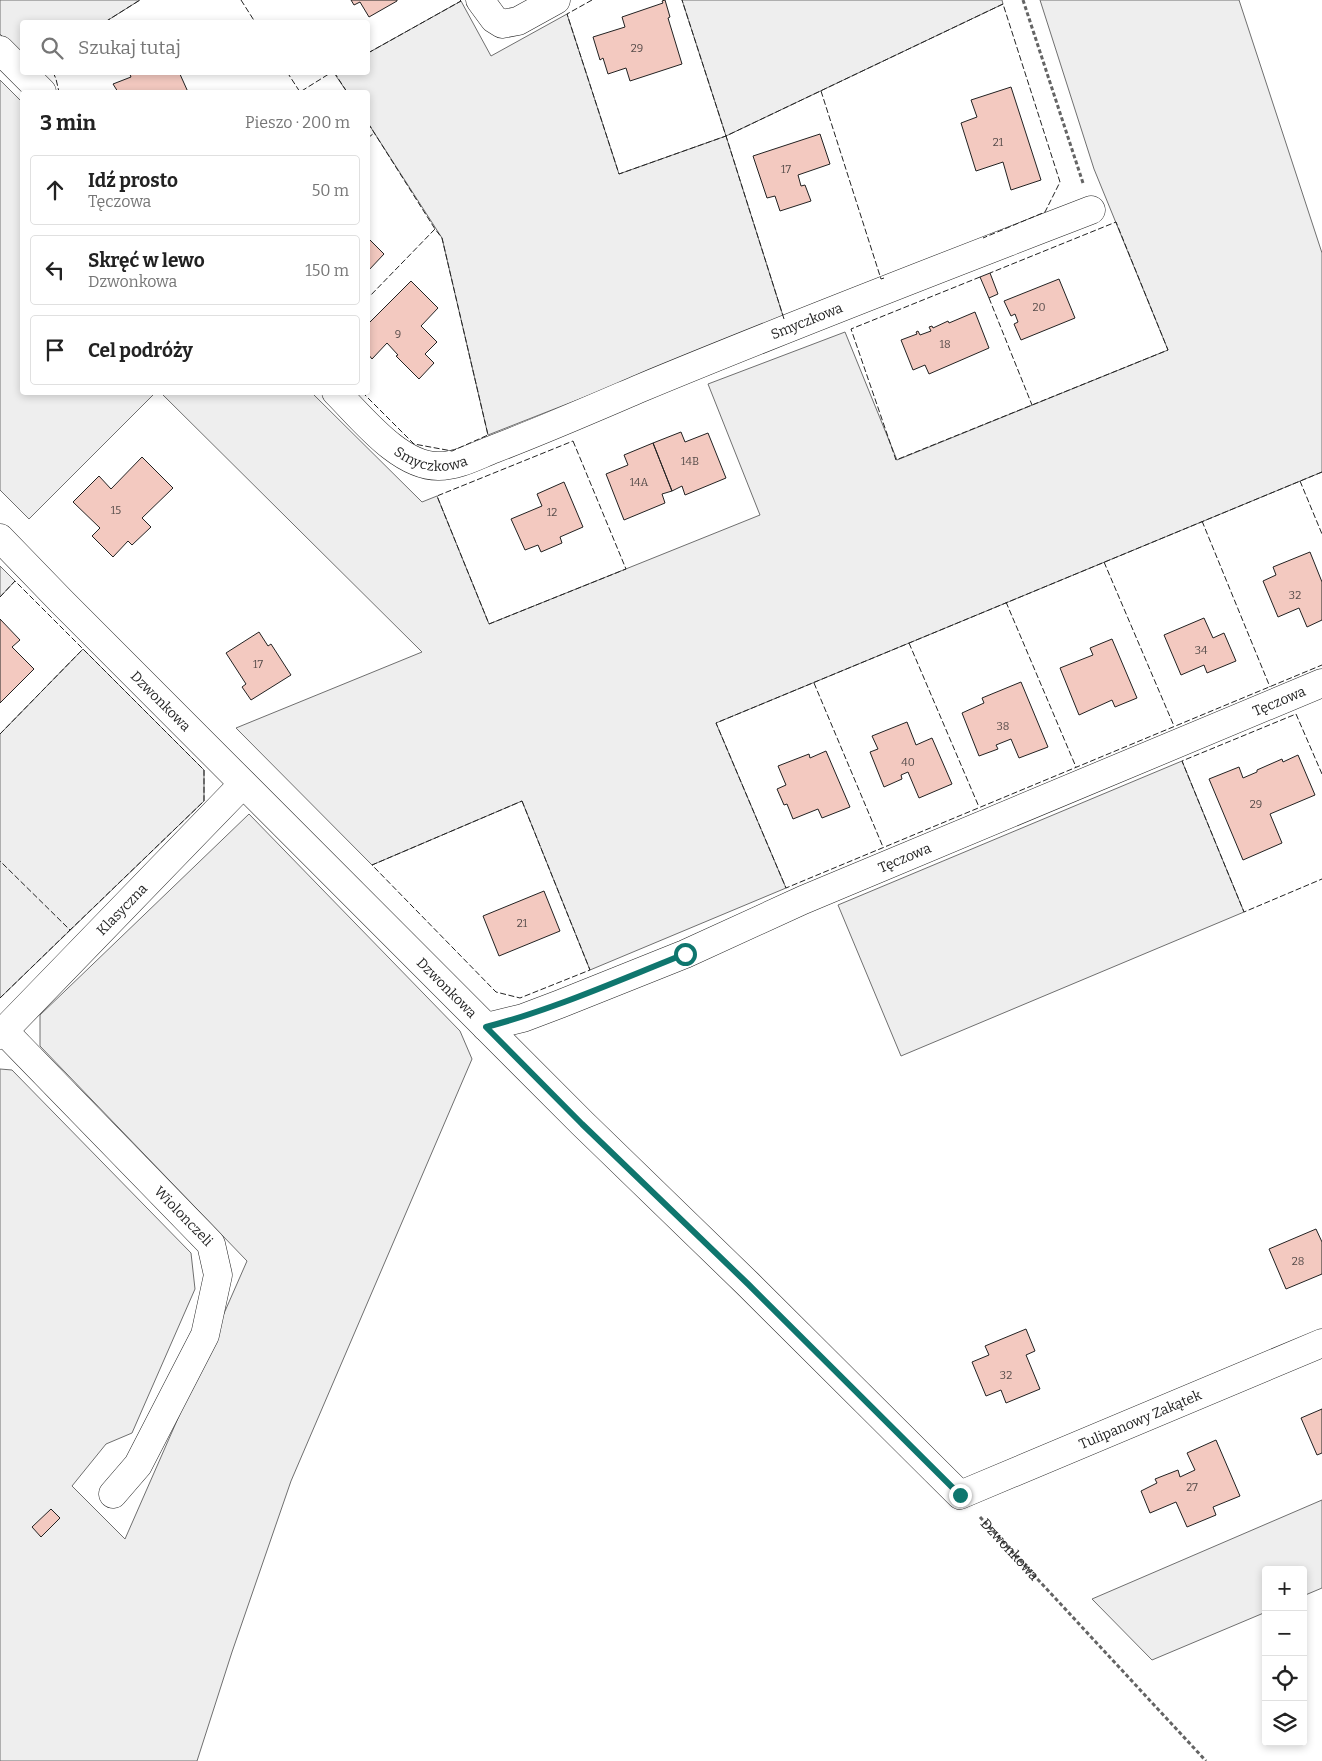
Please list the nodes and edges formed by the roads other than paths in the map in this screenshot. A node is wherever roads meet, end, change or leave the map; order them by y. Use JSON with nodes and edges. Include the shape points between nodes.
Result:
{"nodes":[{"id":1,"x":480,"y":0,"type":"edge"},
{"id":2,"x":556,"y":0,"type":"edge"},
{"id":3,"x":0,"y":50,"type":"edge"},
{"id":4,"x":20,"y":70,"type":"edge"},
{"id":5,"x":25,"y":75,"type":"edge"},
{"id":6,"x":40,"y":90,"type":"edge"},
{"id":7,"x":1091,"y":210,"type":"road end"},
{"id":8,"x":339,"y":395,"type":"edge"},
{"id":9,"x":0,"y":538,"type":"edge"},
{"id":10,"x":1322,"y":683,"type":"edge"},
{"id":11,"x":243,"y":784,"type":"junction"},
{"id":12,"x":486,"y":1027,"type":"junction"},
{"id":13,"x":2,"y":1033,"type":"edge"},
{"id":14,"x":1322,"y":1343,"type":"edge"},
{"id":15,"x":113,"y":1494,"type":"dead end"},
{"id":16,"x":960,"y":1495,"type":"joint"}],
"edges":[{"from":1,"to":2,"type":"street","via":[[494,19],[502,24],[518,21]]},
{"from":3,"to":4,"type":"street"},
{"from":5,"to":6,"type":"street"},
{"from":7,"to":8,"type":"street","name":"Smyczkowa","via":[[723,354],[455,465],[427,465],[395,450]]},
{"from":9,"to":11,"type":"street","name":"Dzwonkowa"},
{"from":10,"to":12,"type":"street","name":"Tęczowa","via":[[812,896],[658,964],[523,1018]]},
{"from":11,"to":12,"type":"street","name":"Dzwonkowa"},
{"from":11,"to":13,"type":"street","name":"Klasyczna"},
{"from":12,"to":16,"type":"street","name":"Dzwonkowa"},
{"from":13,"to":15,"type":"street","name":"Wiolonczeli","via":[[212,1244],[218,1275],[205,1335],[138,1465]]},
{"from":14,"to":16,"type":"street","name":"Tulipanowy Zakątek"}]}
